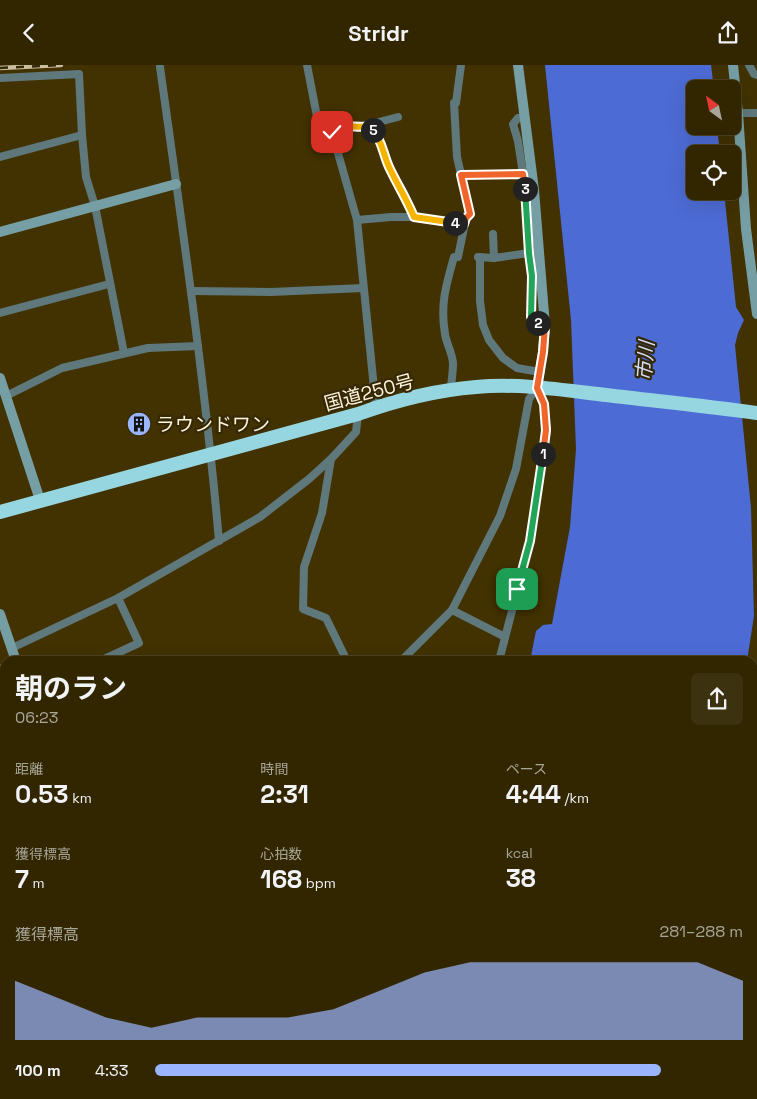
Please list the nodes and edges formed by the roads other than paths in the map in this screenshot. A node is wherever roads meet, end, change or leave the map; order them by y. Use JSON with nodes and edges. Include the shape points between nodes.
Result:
{"nodes":[{"id":1,"x":307,"y":65,"type":"edge"},
{"id":2,"x":461,"y":65,"type":"edge"},
{"id":3,"x":518,"y":65,"type":"edge"},
{"id":4,"x":733,"y":65,"type":"edge"},
{"id":5,"x":748,"y":65,"type":"edge"},
{"id":6,"x":160,"y":67,"type":"dead end"},
{"id":7,"x":757,"y":75,"type":"edge"},
{"id":8,"x":0,"y":78,"type":"edge"},
{"id":9,"x":735,"y":80,"type":"edge"},
{"id":10,"x":741,"y":113,"type":"edge"},
{"id":11,"x":757,"y":113,"type":"edge"},
{"id":12,"x":398,"y":117,"type":"dead end"},
{"id":13,"x":524,"y":117,"type":"junction"},
{"id":14,"x":369,"y":126,"type":"junction"},
{"id":15,"x":332,"y":132,"type":"junction"},
{"id":16,"x":82,"y":135,"type":"junction"},
{"id":17,"x":740,"y":135,"type":"edge"},
{"id":18,"x":0,"y":157,"type":"edge"},
{"id":19,"x":523,"y":174,"type":"junction"},
{"id":20,"x":461,"y":175,"type":"junction"},
{"id":21,"x":176,"y":184,"type":"junction"},
{"id":22,"x":95,"y":206,"type":"junction"},
{"id":23,"x":414,"y":217,"type":"junction"},
{"id":24,"x":357,"y":220,"type":"junction"},
{"id":25,"x":464,"y":224,"type":"junction"},
{"id":26,"x":0,"y":232,"type":"edge"},
{"id":27,"x":493,"y":234,"type":"dead end"},
{"id":28,"x":529,"y":253,"type":"junction"},
{"id":29,"x":494,"y":258,"type":"junction"},
{"id":30,"x":109,"y":283,"type":"junction"},
{"id":31,"x":363,"y":288,"type":"junction"},
{"id":32,"x":192,"y":291,"type":"junction"},
{"id":33,"x":0,"y":313,"type":"edge"},
{"id":34,"x":757,"y":314,"type":"edge"},
{"id":35,"x":545,"y":326,"type":"junction"},
{"id":36,"x":198,"y":346,"type":"junction"},
{"id":37,"x":124,"y":353,"type":"junction"},
{"id":38,"x":540,"y":372,"type":"junction"},
{"id":39,"x":0,"y":378,"type":"edge"},
{"id":40,"x":537,"y":388,"type":"junction"},
{"id":41,"x":451,"y":391,"type":"junction"},
{"id":42,"x":6,"y":396,"type":"junction"},
{"id":43,"x":376,"y":407,"type":"junction"},
{"id":44,"x":757,"y":413,"type":"edge"},
{"id":45,"x":358,"y":414,"type":"junction"},
{"id":46,"x":212,"y":454,"type":"junction"},
{"id":47,"x":331,"y":459,"type":"junction"},
{"id":48,"x":40,"y":499,"type":"junction"},
{"id":49,"x":0,"y":512,"type":"edge"},
{"id":50,"x":219,"y":541,"type":"junction"},
{"id":51,"x":118,"y":598,"type":"junction"},
{"id":52,"x":452,"y":610,"type":"junction"},
{"id":53,"x":0,"y":614,"type":"edge"},
{"id":54,"x":505,"y":637,"type":"junction"},
{"id":55,"x":12,"y":648,"type":"junction"},
{"id":56,"x":14,"y":656,"type":"edge"},
{"id":57,"x":111,"y":656,"type":"edge"},
{"id":58,"x":345,"y":656,"type":"edge"},
{"id":59,"x":406,"y":656,"type":"edge"},
{"id":60,"x":500,"y":656,"type":"edge"}],
"edges":[{"from":1,"to":15,"type":"street","via":[[319,127]]},
{"from":2,"to":20,"type":"street","via":[[454,103]]},
{"from":3,"to":13,"type":"street"},
{"from":4,"to":9,"type":"street"},
{"from":5,"to":7,"type":"street"},
{"from":6,"to":21,"type":"street"},
{"from":8,"to":16,"type":"street","via":[[79,74]]},
{"from":10,"to":11,"type":"street"},
{"from":12,"to":14,"type":"street"},
{"from":13,"to":19,"type":"street","via":[[518,117],[513,124]]},
{"from":13,"to":35,"type":"street","via":[[534,190]]},
{"from":14,"to":15,"type":"street","via":[[337,127]]},
{"from":14,"to":23,"type":"street","via":[[379,137],[390,169]]},
{"from":15,"to":24,"type":"street"},
{"from":16,"to":18,"type":"street"},
{"from":16,"to":22,"type":"street","via":[[86,177]]},
{"from":17,"to":34,"type":"street","via":[[746,229]]},
{"from":19,"to":20,"type":"street"},
{"from":19,"to":28,"type":"street"},
{"from":20,"to":25,"type":"street","via":[[470,214]]},
{"from":21,"to":22,"type":"street"},
{"from":21,"to":32,"type":"street"},
{"from":22,"to":26,"type":"street"},
{"from":22,"to":30,"type":"street"},
{"from":23,"to":24,"type":"street"},
{"from":23,"to":25,"type":"street"},
{"from":24,"to":31,"type":"street"},
{"from":25,"to":41,"type":"street","via":[[458,257],[454,257],[443,296],[444,329],[453,363]]},
{"from":27,"to":29,"type":"street"},
{"from":28,"to":29,"type":"street"},
{"from":28,"to":35,"type":"street","via":[[531,317]]},
{"from":29,"to":38,"type":"street","via":[[479,257],[480,301],[488,340],[517,368]]},
{"from":30,"to":33,"type":"street"},
{"from":30,"to":37,"type":"street"},
{"from":31,"to":32,"type":"street"},
{"from":31,"to":43,"type":"street"},
{"from":32,"to":36,"type":"street"},
{"from":35,"to":38,"type":"street"},
{"from":36,"to":37,"type":"street","via":[[148,347]]},
{"from":36,"to":46,"type":"street"},
{"from":37,"to":42,"type":"street","via":[[62,368]]},
{"from":38,"to":40,"type":"street"},
{"from":39,"to":42,"type":"street"},
{"from":40,"to":41,"type":"highway","name":"国道250号","via":[[476,387]]},
{"from":40,"to":44,"type":"highway","name":"国道250号"},
{"from":40,"to":52,"type":"street","via":[[529,399],[516,469],[500,516]]},
{"from":40,"to":54,"type":"street","via":[[544,404],[546,430],[530,541]]},
{"from":41,"to":43,"type":"highway","name":"国道250号"},
{"from":42,"to":48,"type":"street"},
{"from":43,"to":45,"type":"highway","name":"国道250号"},
{"from":45,"to":46,"type":"highway","name":"国道250号"},
{"from":45,"to":47,"type":"street","via":[[356,432]]},
{"from":46,"to":48,"type":"highway","name":"国道250号"},
{"from":46,"to":50,"type":"street"},
{"from":47,"to":50,"type":"street","via":[[260,517]]},
{"from":47,"to":58,"type":"street","via":[[322,513],[304,567],[302,609],[326,618]]},
{"from":48,"to":49,"type":"highway","name":"国道250号"},
{"from":50,"to":51,"type":"street"},
{"from":51,"to":55,"type":"street"},
{"from":51,"to":57,"type":"street","via":[[139,643]]},
{"from":52,"to":54,"type":"street"},
{"from":52,"to":59,"type":"street"},
{"from":53,"to":55,"type":"street"},
{"from":54,"to":60,"type":"street"},
{"from":55,"to":56,"type":"street"}]}
